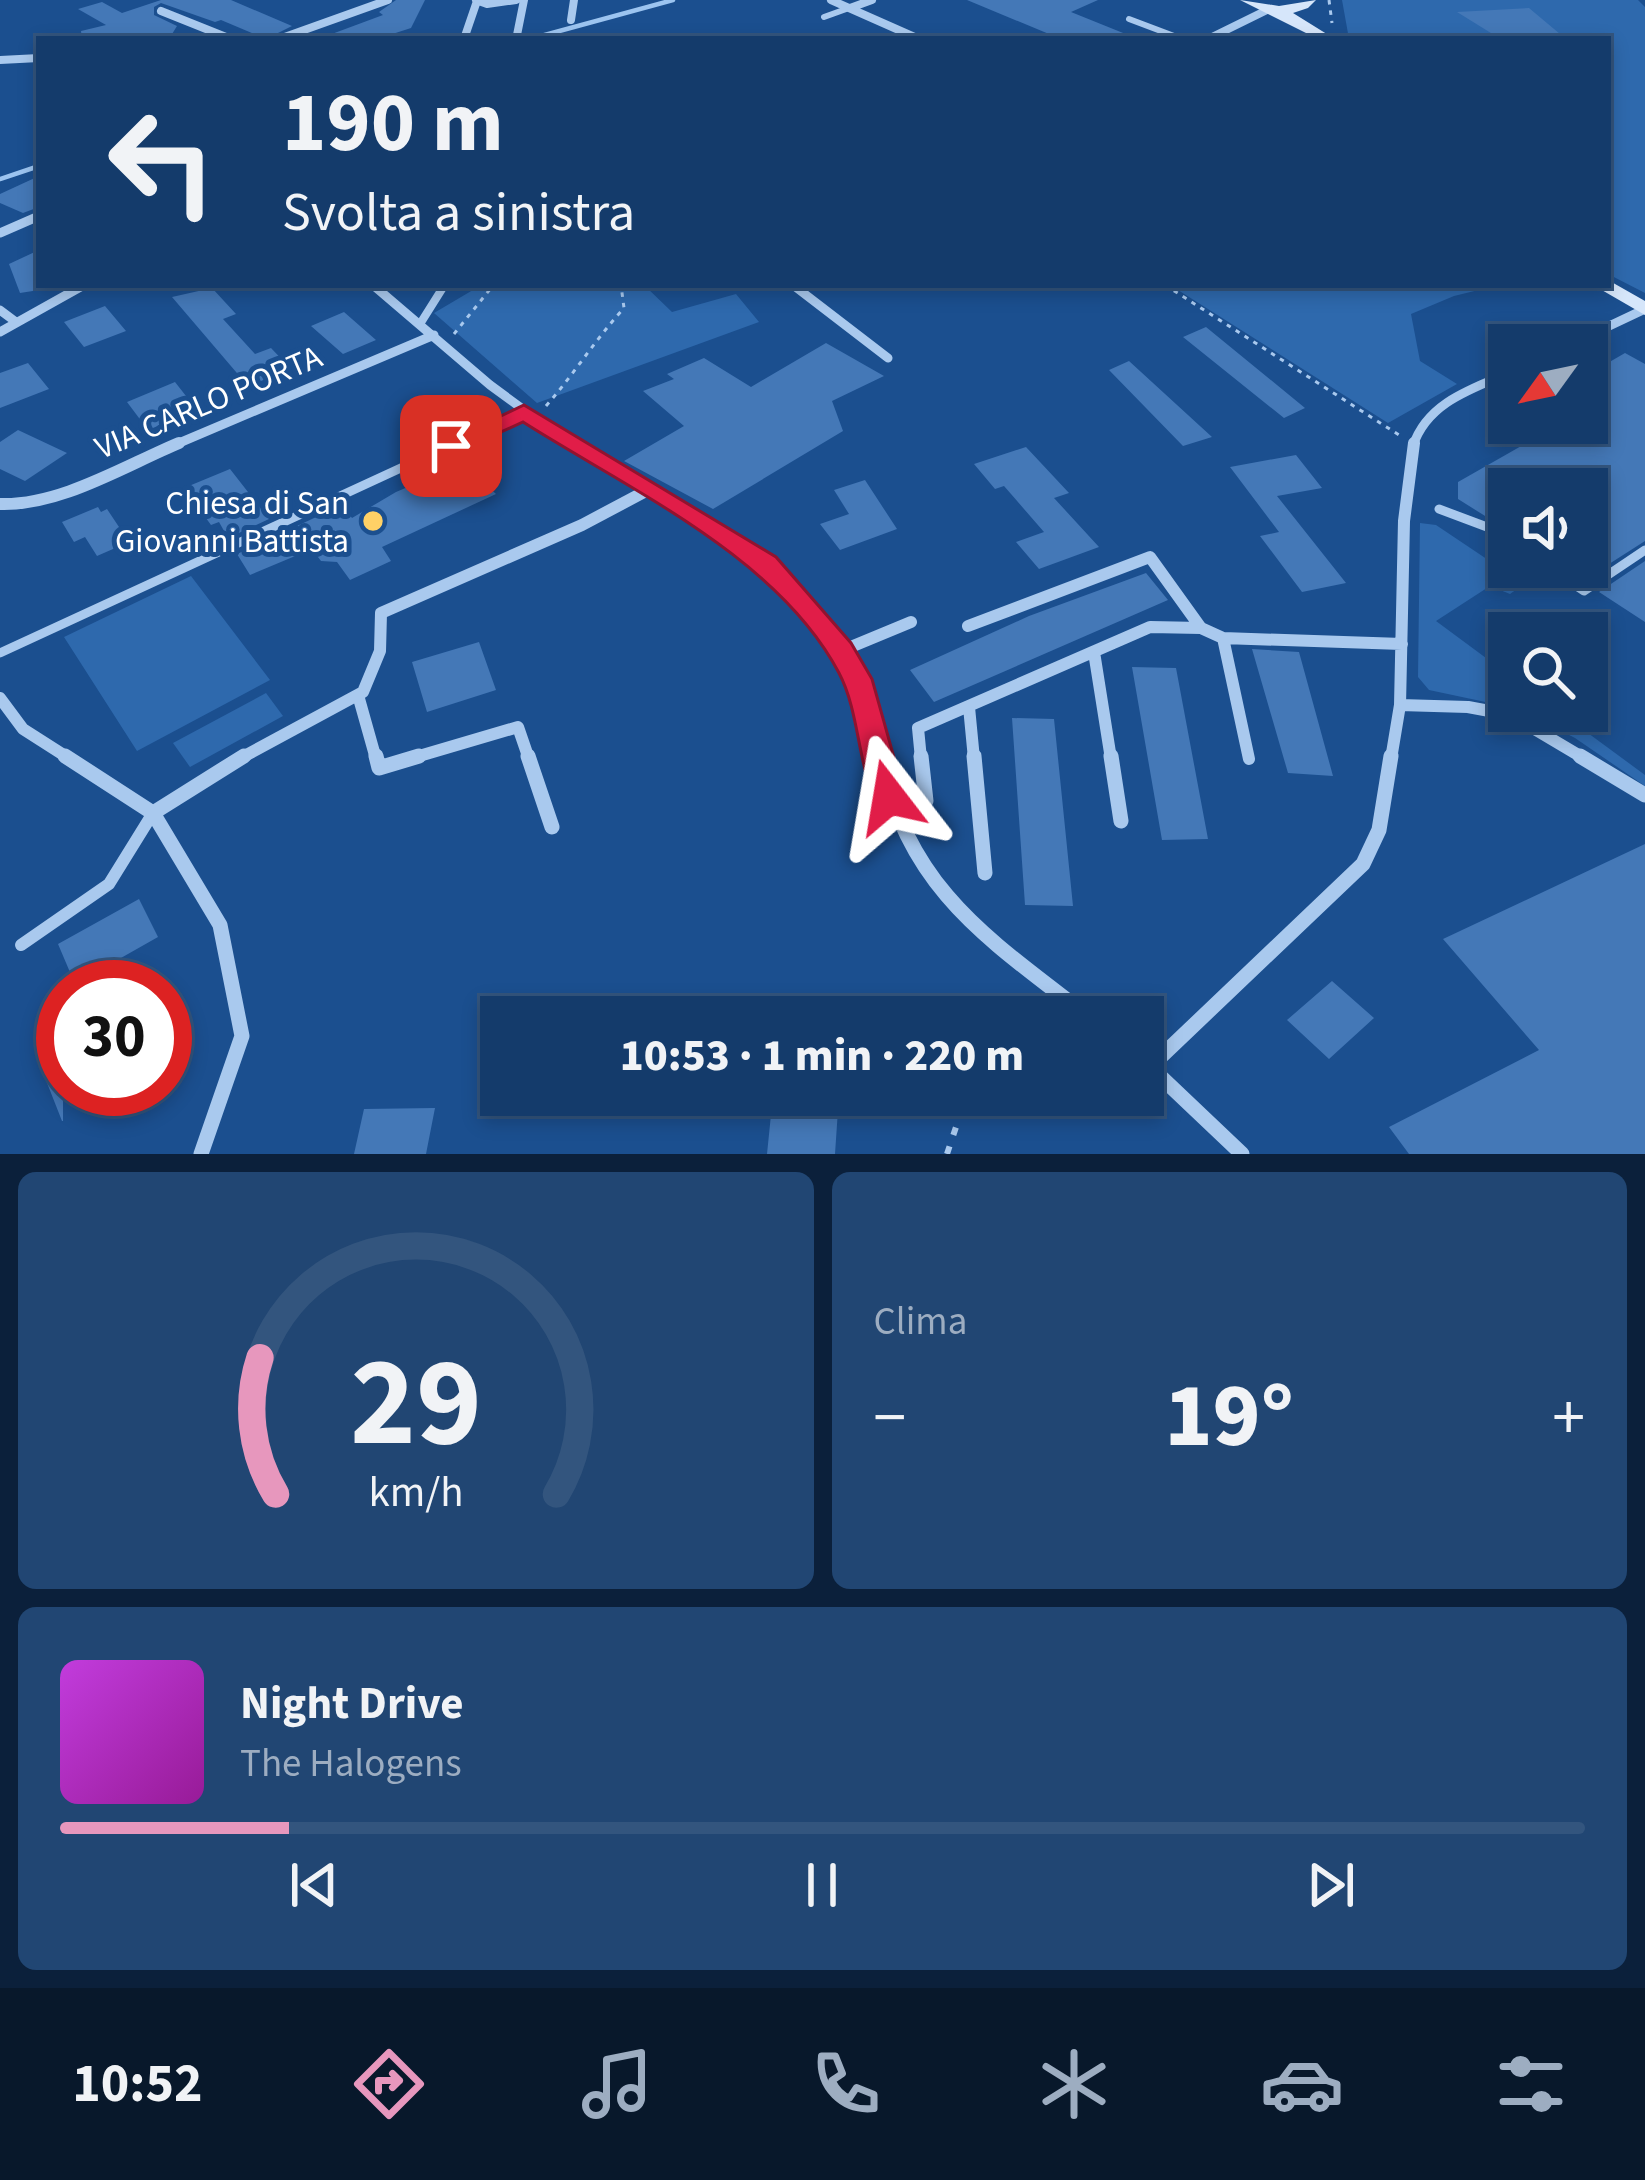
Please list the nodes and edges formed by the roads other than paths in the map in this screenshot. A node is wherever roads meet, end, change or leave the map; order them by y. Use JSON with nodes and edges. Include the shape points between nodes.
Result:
{"nodes":[{"id":1,"x":344,"y":0,"type":"edge"},
{"id":2,"x":388,"y":0,"type":"edge"},
{"id":3,"x":477,"y":0,"type":"edge"},
{"id":4,"x":520,"y":0,"type":"edge"},
{"id":5,"x":574,"y":0,"type":"edge"},
{"id":6,"x":831,"y":0,"type":"edge"},
{"id":7,"x":872,"y":0,"type":"edge"},
{"id":8,"x":1245,"y":0,"type":"edge"},
{"id":9,"x":1305,"y":4,"type":"edge"},
{"id":10,"x":849,"y":8,"type":"junction"},
{"id":11,"x":358,"y":9,"type":"junction"},
{"id":12,"x":1273,"y":9,"type":"junction"},
{"id":13,"x":161,"y":11,"type":"dead end"},
{"id":14,"x":824,"y":16,"type":"dead end"},
{"id":15,"x":1129,"y":19,"type":"dead end"},
{"id":16,"x":572,"y":20,"type":"dead end"},
{"id":17,"x":1238,"y":21,"type":"junction"},
{"id":18,"x":517,"y":35,"type":"dead end"},
{"id":19,"x":224,"y":36,"type":"edge"},
{"id":20,"x":287,"y":36,"type":"edge"},
{"id":21,"x":465,"y":36,"type":"edge"},
{"id":22,"x":912,"y":36,"type":"edge"},
{"id":23,"x":1174,"y":36,"type":"edge"},
{"id":24,"x":1213,"y":36,"type":"edge"},
{"id":25,"x":1321,"y":36,"type":"edge"},
{"id":26,"x":1324,"y":36,"type":"edge"},
{"id":27,"x":36,"y":58,"type":"edge"},
{"id":28,"x":0,"y":60,"type":"edge"},
{"id":29,"x":36,"y":217,"type":"edge"},
{"id":30,"x":0,"y":232,"type":"edge"},
{"id":31,"x":78,"y":288,"type":"edge"},
{"id":32,"x":377,"y":288,"type":"edge"},
{"id":33,"x":797,"y":288,"type":"edge"},
{"id":34,"x":1611,"y":288,"type":"edge"},
{"id":35,"x":442,"y":289,"type":"dead end"},
{"id":36,"x":1645,"y":309,"type":"edge"},
{"id":37,"x":0,"y":310,"type":"edge"},
{"id":38,"x":16,"y":322,"type":"junction"},
{"id":39,"x":420,"y":324,"type":"junction"},
{"id":40,"x":1608,"y":327,"type":"edge"},
{"id":41,"x":0,"y":332,"type":"edge"},
{"id":42,"x":439,"y":339,"type":"junction"},
{"id":43,"x":888,"y":358,"type":"dead end"},
{"id":44,"x":1488,"y":383,"type":"edge"},
{"id":45,"x":529,"y":416,"type":"junction"},
{"id":46,"x":646,"y":490,"type":"junction"},
{"id":47,"x":0,"y":504,"type":"edge"},
{"id":48,"x":1439,"y":509,"type":"dead end"},
{"id":49,"x":1488,"y":528,"type":"edge"},
{"id":50,"x":1645,"y":550,"type":"edge"},
{"id":51,"x":1608,"y":575,"type":"edge"},
{"id":52,"x":911,"y":622,"type":"dead end"},
{"id":53,"x":968,"y":626,"type":"dead end"},
{"id":54,"x":1201,"y":628,"type":"junction"},
{"id":55,"x":1223,"y":638,"type":"junction"},
{"id":56,"x":1402,"y":644,"type":"junction"},
{"id":57,"x":841,"y":651,"type":"junction"},
{"id":58,"x":1094,"y":652,"type":"junction"},
{"id":59,"x":0,"y":653,"type":"edge"},
{"id":60,"x":358,"y":695,"type":"junction"},
{"id":61,"x":0,"y":698,"type":"edge"},
{"id":62,"x":1400,"y":705,"type":"junction"},
{"id":63,"x":969,"y":707,"type":"junction"},
{"id":64,"x":1250,"y":760,"type":"dead end"},
{"id":65,"x":1645,"y":795,"type":"edge"},
{"id":66,"x":926,"y":801,"type":"dead end"},
{"id":67,"x":153,"y":813,"type":"junction"},
{"id":68,"x":1121,"y":820,"type":"dead end"},
{"id":69,"x":552,"y":827,"type":"dead end"},
{"id":70,"x":985,"y":873,"type":"dead end"},
{"id":71,"x":21,"y":945,"type":"dead end"},
{"id":72,"x":1064,"y":996,"type":"edge"},
{"id":73,"x":1164,"y":1047,"type":"edge"},
{"id":74,"x":1164,"y":1079,"type":"edge"},
{"id":75,"x":201,"y":1154,"type":"edge"},
{"id":76,"x":1242,"y":1154,"type":"edge"}],
"edges":[{"from":1,"to":11,"type":"street"},
{"from":2,"to":11,"type":"street"},
{"from":3,"to":4,"type":"street"},
{"from":3,"to":21,"type":"street"},
{"from":4,"to":18,"type":"street"},
{"from":5,"to":16,"type":"street"},
{"from":6,"to":10,"type":"street"},
{"from":7,"to":10,"type":"street"},
{"from":8,"to":12,"type":"main road"},
{"from":8,"to":17,"type":"street"},
{"from":9,"to":12,"type":"main road"},
{"from":9,"to":26,"type":"main road"},
{"from":10,"to":14,"type":"lane"},
{"from":10,"to":22,"type":"street"},
{"from":11,"to":20,"type":"street"},
{"from":12,"to":17,"type":"street"},
{"from":12,"to":25,"type":"main road"},
{"from":13,"to":19,"type":"street"},
{"from":15,"to":23,"type":"lane"},
{"from":17,"to":24,"type":"street"},
{"from":27,"to":28,"type":"street"},
{"from":29,"to":30,"type":"street"},
{"from":31,"to":38,"type":"street"},
{"from":32,"to":39,"type":"street"},
{"from":33,"to":43,"type":"street"},
{"from":34,"to":36,"type":"main road"},
{"from":35,"to":39,"type":"lane"},
{"from":36,"to":40,"type":"street"},
{"from":37,"to":38,"type":"street"},
{"from":38,"to":41,"type":"street"},
{"from":39,"to":42,"type":"street"},
{"from":42,"to":45,"type":"street"},
{"from":42,"to":47,"type":"street","name":"VIA CARLO PORTA","via":[[55,495]]},
{"from":44,"to":56,"type":"street","via":[[1441,404],[1415,435]]},
{"from":45,"to":46,"type":"street"},
{"from":45,"to":59,"type":"lane","via":[[241,538]]},
{"from":46,"to":57,"type":"street","via":[[766,563]]},
{"from":46,"to":60,"type":"street","via":[[602,519],[381,613],[380,651]]},
{"from":48,"to":49,"type":"lane"},
{"from":50,"to":51,"type":"lane"},
{"from":52,"to":57,"type":"street"},
{"from":53,"to":54,"type":"street","via":[[1150,557]]},
{"from":54,"to":55,"type":"street"},
{"from":54,"to":58,"type":"street","via":[[1150,627]]},
{"from":55,"to":56,"type":"street"},
{"from":55,"to":64,"type":"street"},
{"from":56,"to":62,"type":"street"},
{"from":57,"to":72,"type":"street","via":[[910,848],[969,917]]},
{"from":58,"to":63,"type":"street"},
{"from":58,"to":68,"type":"street"},
{"from":60,"to":67,"type":"street"},
{"from":60,"to":69,"type":"street","via":[[379,768],[518,727]]},
{"from":61,"to":67,"type":"street","via":[[23,729]]},
{"from":62,"to":65,"type":"street","via":[[1511,715]]},
{"from":62,"to":73,"type":"street","via":[[1379,830],[1363,864]]},
{"from":63,"to":66,"type":"street","via":[[918,728]]},
{"from":63,"to":70,"type":"street"},
{"from":67,"to":71,"type":"lane","via":[[109,884]]},
{"from":67,"to":75,"type":"street","via":[[220,925],[242,1036]]},
{"from":74,"to":76,"type":"street"}]}
